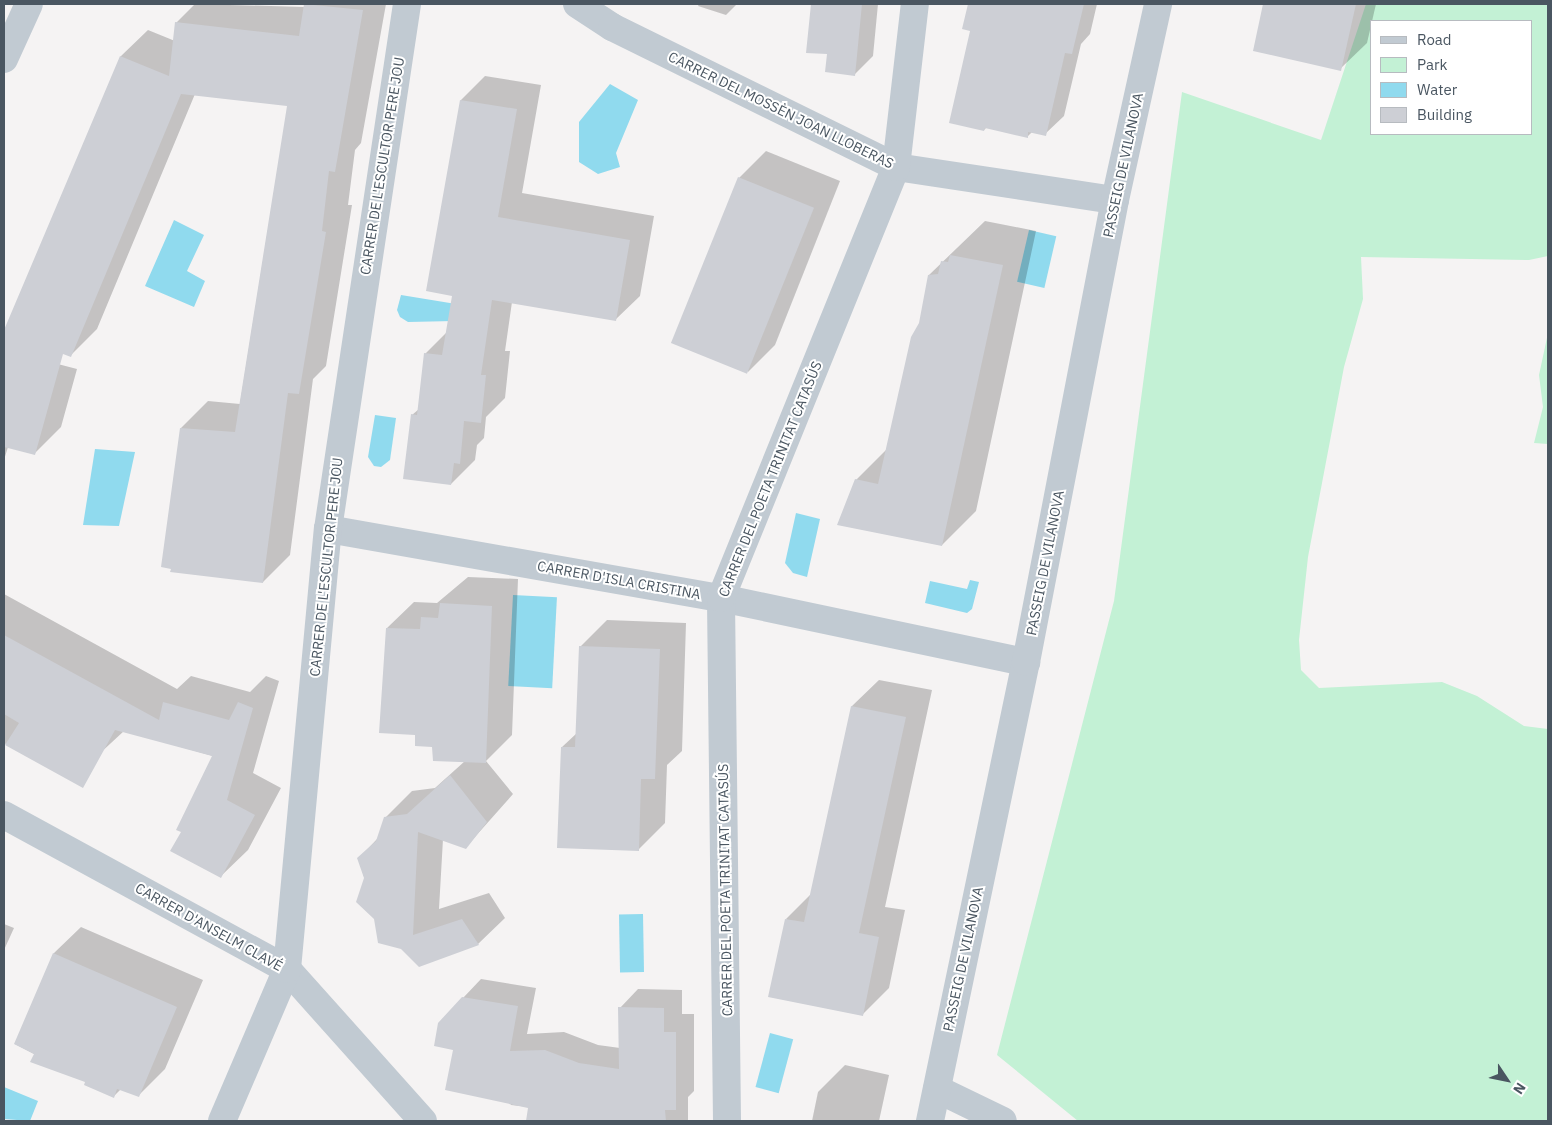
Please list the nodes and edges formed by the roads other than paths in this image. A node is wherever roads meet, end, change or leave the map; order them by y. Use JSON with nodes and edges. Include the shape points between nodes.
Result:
{"nodes":[{"id":1,"x":29,"y":4,"type":"edge"},
{"id":2,"x":407,"y":4,"type":"edge"},
{"id":3,"x":577,"y":4,"type":"edge"},
{"id":4,"x":915,"y":4,"type":"edge"},
{"id":5,"x":1158,"y":4,"type":"edge"},
{"id":6,"x":616,"y":16,"type":"edge"},
{"id":7,"x":4,"y":59,"type":"edge"},
{"id":8,"x":896,"y":167,"type":"junction"},
{"id":9,"x":1115,"y":200,"type":"junction"},
{"id":10,"x":328,"y":529,"type":"junction"},
{"id":11,"x":720,"y":598,"type":"junction"},
{"id":12,"x":1026,"y":662,"type":"junction"},
{"id":13,"x":4,"y":815,"type":"edge"},
{"id":14,"x":287,"y":970,"type":"junction"},
{"id":15,"x":937,"y":1089,"type":"junction"},
{"id":16,"x":222,"y":1121,"type":"edge"},
{"id":17,"x":423,"y":1121,"type":"edge"},
{"id":18,"x":727,"y":1121,"type":"edge"},
{"id":19,"x":930,"y":1121,"type":"edge"},
{"id":20,"x":1004,"y":1121,"type":"edge"}],
"edges":[{"from":1,"to":7,"type":"street"},
{"from":2,"to":10,"type":"street","name":"CARRER DE L'ESCULTOR PERE JOU"},
{"from":3,"to":6,"type":"street","name":"CARRER DEL MOSSÈN JOAN LLOBERAS"},
{"from":4,"to":8,"type":"street","name":"CARRER DEL POETA TRINITAT CATASÚS"},
{"from":5,"to":9,"type":"street","name":"PASSEIG DE VILANOVA"},
{"from":6,"to":8,"type":"street","name":"CARRER DEL MOSSÈN JOAN LLOBERAS"},
{"from":8,"to":9,"type":"street","name":"CARRER DEL MOSSÈN JOAN LLOBERAS"},
{"from":8,"to":11,"type":"street","name":"CARRER DEL POETA TRINITAT CATASÚS"},
{"from":9,"to":12,"type":"street","name":"PASSEIG DE VILANOVA"},
{"from":10,"to":11,"type":"street","name":"CARRER D'ISLA CRISTINA"},
{"from":10,"to":14,"type":"street","name":"CARRER DE L'ESCULTOR PERE JOU"},
{"from":11,"to":12,"type":"street","name":"CARRER D'ISLA CRISTINA"},
{"from":11,"to":18,"type":"street","name":"CARRER DEL POETA TRINITAT CATASÚS"},
{"from":12,"to":15,"type":"street","name":"PASSEIG DE VILANOVA"},
{"from":13,"to":14,"type":"street","name":"CARRER D'ANSELM CLAVÉ"},
{"from":14,"to":16,"type":"street","name":"CARRER DE L'ESCULTOR PERE JOU"},
{"from":14,"to":17,"type":"street","name":"CARRER D'ANSELM CLAVÉ"},
{"from":15,"to":19,"type":"street","name":"PASSEIG DE VILANOVA"},
{"from":15,"to":20,"type":"street"}]}
